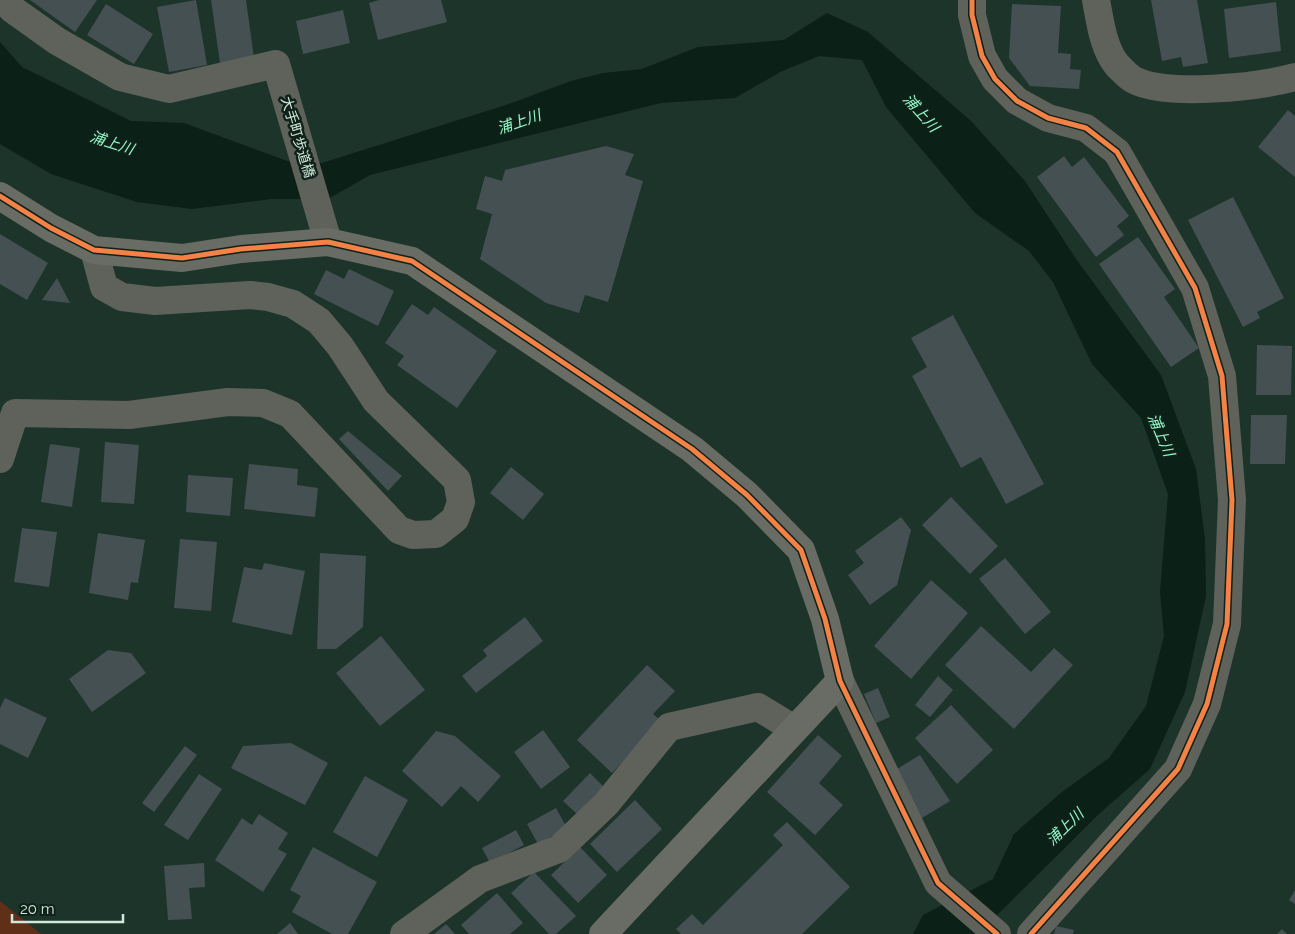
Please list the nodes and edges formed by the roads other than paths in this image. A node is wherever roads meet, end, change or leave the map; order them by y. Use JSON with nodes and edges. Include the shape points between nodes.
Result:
{"nodes":[{"id":1,"x":4,"y":0,"type":"edge"},
{"id":2,"x":972,"y":0,"type":"edge"},
{"id":3,"x":1096,"y":0,"type":"edge"},
{"id":4,"x":1295,"y":77,"type":"edge"},
{"id":5,"x":0,"y":196,"type":"edge"},
{"id":6,"x":328,"y":242,"type":"junction"},
{"id":7,"x":94,"y":250,"type":"junction"},
{"id":8,"x":0,"y":460,"type":"edge"},
{"id":9,"x":840,"y":681,"type":"junction"},
{"id":10,"x":794,"y":730,"type":"junction"},
{"id":11,"x":404,"y":934,"type":"edge"},
{"id":12,"x":603,"y":934,"type":"edge"},
{"id":13,"x":997,"y":934,"type":"edge"},
{"id":14,"x":1031,"y":934,"type":"edge"}],
"edges":[{"from":1,"to":6,"type":"street","name":"大手町歩道橋","via":[[56,41],[120,77],[169,89],[276,64]]},
{"from":2,"to":14,"type":"street","via":[[972,15],[982,56],[995,79],[1017,101],[1048,118],[1086,128],[1117,152],[1195,288],[1222,376],[1232,500],[1227,624],[1208,704],[1178,769]]},
{"from":3,"to":4,"type":"street","via":[[1108,47],[1116,64],[1134,80],[1172,90],[1271,84]]},
{"from":5,"to":7,"type":"street"},
{"from":6,"to":7,"type":"street","via":[[182,258]]},
{"from":6,"to":9,"type":"street","via":[[412,261],[692,449],[748,495],[801,550],[825,618]]},
{"from":7,"to":8,"type":"street","via":[[104,287],[122,297],[155,301],[250,295],[268,297],[293,304],[319,321],[340,346],[376,401],[457,480],[461,502],[455,519],[436,534],[413,535],[399,530],[290,414],[263,403],[228,402],[129,416],[15,413]]},
{"from":9,"to":10,"type":"street"},
{"from":9,"to":13,"type":"street","via":[[938,883]]},
{"from":10,"to":11,"type":"street","via":[[758,706],[669,727],[606,804],[559,849],[480,879]]},
{"from":10,"to":12,"type":"street"}]}
